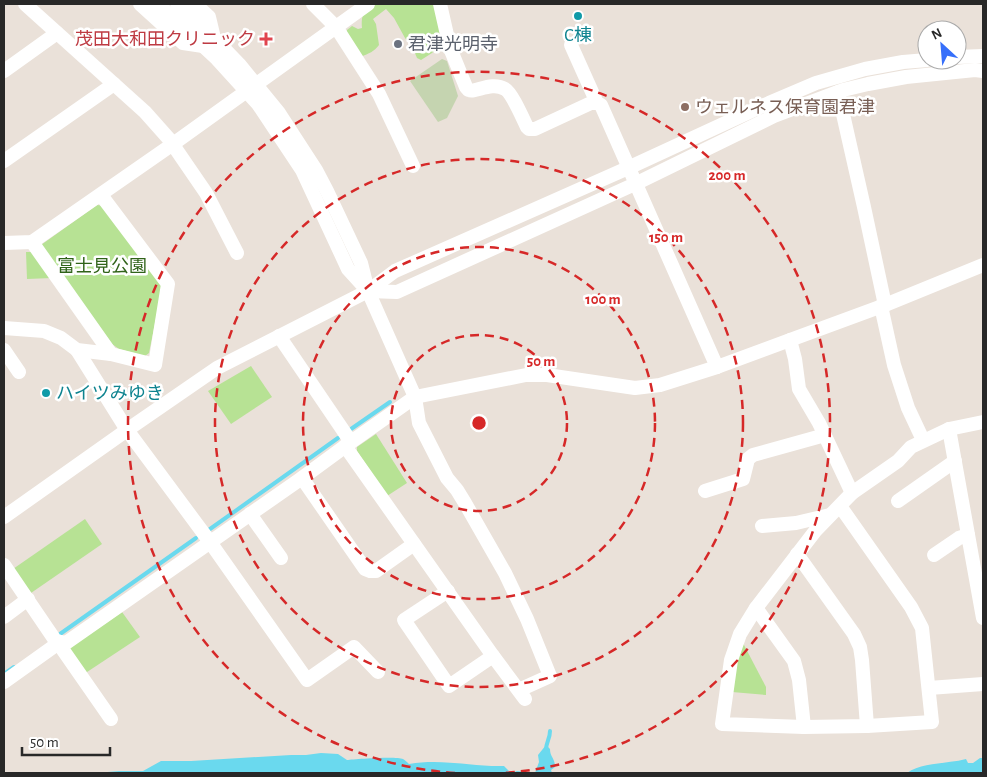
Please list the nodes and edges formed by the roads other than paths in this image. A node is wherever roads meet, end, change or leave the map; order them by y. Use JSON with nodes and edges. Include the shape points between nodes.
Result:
{"nodes":[{"id":1,"x":24,"y":4,"type":"edge"},
{"id":2,"x":140,"y":4,"type":"edge"},
{"id":3,"x":158,"y":4,"type":"edge"},
{"id":4,"x":177,"y":4,"type":"edge"},
{"id":5,"x":194,"y":4,"type":"edge"},
{"id":6,"x":313,"y":4,"type":"edge"},
{"id":7,"x":368,"y":4,"type":"edge"},
{"id":8,"x":440,"y":4,"type":"edge"},
{"id":9,"x":191,"y":25,"type":"junction"},
{"id":10,"x":336,"y":27,"type":"junction"},
{"id":11,"x":57,"y":33,"type":"junction"},
{"id":12,"x":209,"y":42,"type":"junction"},
{"id":13,"x":570,"y":45,"type":"dead end"},
{"id":14,"x":983,"y":56,"type":"edge"},
{"id":15,"x":967,"y":57,"type":"edge"},
{"id":16,"x":917,"y":61,"type":"edge"},
{"id":17,"x":4,"y":71,"type":"edge"},
{"id":18,"x":983,"y":71,"type":"edge"},
{"id":19,"x":114,"y":84,"type":"junction"},
{"id":20,"x":252,"y":88,"type":"junction"},
{"id":21,"x":838,"y":92,"type":"junction"},
{"id":22,"x":597,"y":103,"type":"junction"},
{"id":23,"x":173,"y":144,"type":"junction"},
{"id":24,"x":4,"y":161,"type":"edge"},
{"id":25,"x":413,"y":166,"type":"dead end"},
{"id":26,"x":628,"y":168,"type":"junction"},
{"id":27,"x":635,"y":184,"type":"junction"},
{"id":28,"x":101,"y":195,"type":"junction"},
{"id":29,"x":32,"y":242,"type":"junction"},
{"id":30,"x":4,"y":243,"type":"edge"},
{"id":31,"x":237,"y":253,"type":"dead end"},
{"id":32,"x":983,"y":265,"type":"edge"},
{"id":33,"x":368,"y":290,"type":"junction"},
{"id":34,"x":883,"y":305,"type":"junction"},
{"id":35,"x":4,"y":328,"type":"edge"},
{"id":36,"x":279,"y":336,"type":"junction"},
{"id":37,"x":790,"y":340,"type":"junction"},
{"id":38,"x":4,"y":350,"type":"edge"},
{"id":39,"x":77,"y":350,"type":"junction"},
{"id":40,"x":111,"y":354,"type":"junction"},
{"id":41,"x":717,"y":366,"type":"junction"},
{"id":42,"x":19,"y":372,"type":"dead end"},
{"id":43,"x":415,"y":397,"type":"junction"},
{"id":44,"x":983,"y":422,"type":"edge"},
{"id":45,"x":949,"y":429,"type":"junction"},
{"id":46,"x":127,"y":430,"type":"junction"},
{"id":47,"x":825,"y":435,"type":"junction"},
{"id":48,"x":923,"y":440,"type":"junction"},
{"id":49,"x":348,"y":444,"type":"junction"},
{"id":50,"x":955,"y":461,"type":"junction"},
{"id":51,"x":302,"y":478,"type":"junction"},
{"id":52,"x":705,"y":491,"type":"dead end"},
{"id":53,"x":852,"y":493,"type":"junction"},
{"id":54,"x":898,"y":501,"type":"dead end"},
{"id":55,"x":835,"y":511,"type":"junction"},
{"id":56,"x":250,"y":514,"type":"junction"},
{"id":57,"x":4,"y":517,"type":"edge"},
{"id":58,"x":762,"y":526,"type":"dead end"},
{"id":59,"x":968,"y":535,"type":"junction"},
{"id":60,"x":210,"y":542,"type":"junction"},
{"id":61,"x":414,"y":544,"type":"junction"},
{"id":62,"x":798,"y":554,"type":"junction"},
{"id":63,"x":934,"y":555,"type":"dead end"},
{"id":64,"x":281,"y":558,"type":"dead end"},
{"id":65,"x":4,"y":565,"type":"edge"},
{"id":66,"x":448,"y":592,"type":"junction"},
{"id":67,"x":28,"y":600,"type":"junction"},
{"id":68,"x":756,"y":608,"type":"junction"},
{"id":69,"x":4,"y":616,"type":"edge"},
{"id":70,"x":983,"y":618,"type":"edge"},
{"id":71,"x":60,"y":642,"type":"junction"},
{"id":72,"x":493,"y":656,"type":"junction"},
{"id":73,"x":378,"y":672,"type":"dead end"},
{"id":74,"x":4,"y":682,"type":"edge"},
{"id":75,"x":983,"y":684,"type":"edge"},
{"id":76,"x":929,"y":688,"type":"junction"},
{"id":77,"x":111,"y":719,"type":"dead end"},
{"id":78,"x":867,"y":726,"type":"junction"},
{"id":79,"x":804,"y":727,"type":"junction"}],
"edges":[{"from":1,"to":11,"type":"street"},
{"from":2,"to":12,"type":"street","via":[[183,43]]},
{"from":3,"to":9,"type":"street"},
{"from":4,"to":9,"type":"street"},
{"from":5,"to":12,"type":"street","via":[[209,17]]},
{"from":6,"to":10,"type":"street"},
{"from":7,"to":10,"type":"street"},
{"from":8,"to":22,"type":"street","via":[[450,48],[468,90],[490,86],[504,88],[527,128],[535,129]]},
{"from":9,"to":12,"type":"street"},
{"from":10,"to":20,"type":"street"},
{"from":10,"to":25,"type":"street","via":[[378,94]]},
{"from":11,"to":17,"type":"street"},
{"from":11,"to":19,"type":"street"},
{"from":12,"to":20,"type":"street","via":[[239,64]]},
{"from":13,"to":22,"type":"street"},
{"from":14,"to":15,"type":"street"},
{"from":16,"to":26,"type":"street","via":[[864,69],[816,83]]},
{"from":18,"to":21,"type":"street","via":[[906,77]]},
{"from":19,"to":23,"type":"street"},
{"from":19,"to":24,"type":"street"},
{"from":20,"to":23,"type":"street"},
{"from":20,"to":33,"type":"street","via":[[279,113],[319,177],[361,262]]},
{"from":21,"to":27,"type":"street","via":[[774,116]]},
{"from":21,"to":34,"type":"street"},
{"from":22,"to":26,"type":"street","via":[[601,105]]},
{"from":23,"to":28,"type":"street"},
{"from":23,"to":31,"type":"street","via":[[206,193]]},
{"from":26,"to":27,"type":"street"},
{"from":26,"to":33,"type":"street","via":[[395,270]]},
{"from":27,"to":33,"type":"street","via":[[397,292]]},
{"from":27,"to":41,"type":"street"},
{"from":28,"to":29,"type":"street"},
{"from":28,"to":40,"type":"street","via":[[168,284],[155,365]]},
{"from":29,"to":30,"type":"street"},
{"from":29,"to":40,"type":"street"},
{"from":32,"to":34,"type":"street"},
{"from":33,"to":36,"type":"street"},
{"from":33,"to":43,"type":"street"},
{"from":34,"to":37,"type":"street"},
{"from":34,"to":48,"type":"street","via":[[894,365]]},
{"from":35,"to":39,"type":"street","via":[[44,331]]},
{"from":36,"to":46,"type":"street","via":[[217,368]]},
{"from":36,"to":49,"type":"street"},
{"from":37,"to":41,"type":"street"},
{"from":37,"to":47,"type":"street","via":[[799,389]]},
{"from":38,"to":42,"type":"street"},
{"from":39,"to":40,"type":"street"},
{"from":39,"to":46,"type":"street"},
{"from":41,"to":43,"type":"street","via":[[660,385],[635,388],[526,375]]},
{"from":43,"to":49,"type":"street"},
{"from":43,"to":72,"type":"street","via":[[419,423],[446,478],[466,503],[505,573],[550,676],[522,694]]},
{"from":44,"to":45,"type":"street"},
{"from":45,"to":48,"type":"street"},
{"from":45,"to":50,"type":"street"},
{"from":46,"to":57,"type":"street"},
{"from":46,"to":60,"type":"street"},
{"from":47,"to":52,"type":"street","via":[[753,455],[748,459],[743,479]]},
{"from":47,"to":53,"type":"street"},
{"from":48,"to":53,"type":"street"},
{"from":49,"to":51,"type":"street"},
{"from":49,"to":61,"type":"street"},
{"from":50,"to":54,"type":"street"},
{"from":50,"to":59,"type":"street"},
{"from":51,"to":56,"type":"street"},
{"from":51,"to":61,"type":"street","via":[[370,572]]},
{"from":53,"to":55,"type":"street"},
{"from":55,"to":58,"type":"street","via":[[796,523]]},
{"from":55,"to":62,"type":"street"},
{"from":55,"to":76,"type":"street","via":[[912,607],[922,628]]},
{"from":56,"to":60,"type":"street"},
{"from":56,"to":64,"type":"street"},
{"from":59,"to":63,"type":"street"},
{"from":59,"to":70,"type":"street"},
{"from":60,"to":71,"type":"street","via":[[66,643]]},
{"from":60,"to":73,"type":"street","via":[[307,680],[354,647]]},
{"from":61,"to":66,"type":"street"},
{"from":62,"to":68,"type":"street"},
{"from":62,"to":78,"type":"street","via":[[860,647]]},
{"from":65,"to":67,"type":"street"},
{"from":66,"to":72,"type":"street"},
{"from":66,"to":72,"type":"street","via":[[404,620],[449,686]]},
{"from":67,"to":69,"type":"street"},
{"from":67,"to":71,"type":"street","via":[[55,640]]},
{"from":68,"to":79,"type":"street","via":[[794,661]]},
{"from":68,"to":79,"type":"street","via":[[740,634],[731,660],[722,724]]},
{"from":71,"to":74,"type":"street"},
{"from":71,"to":77,"type":"street"},
{"from":75,"to":76,"type":"street"},
{"from":76,"to":78,"type":"street","via":[[932,722]]},
{"from":78,"to":79,"type":"street"}]}
